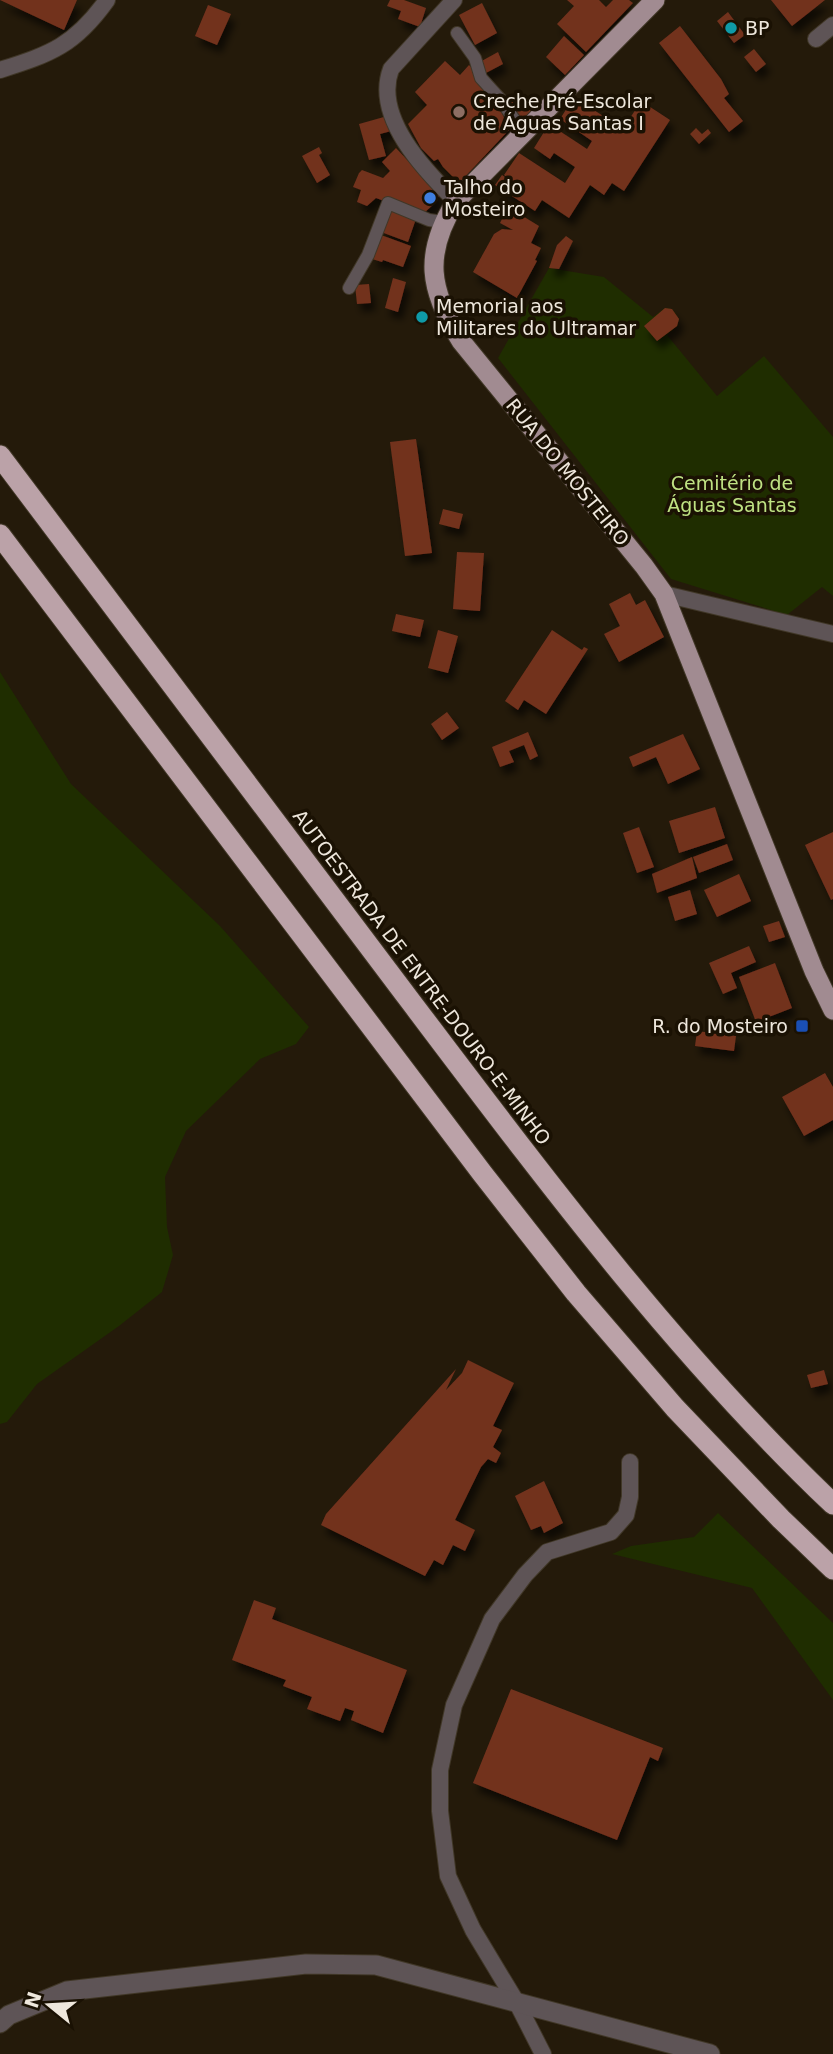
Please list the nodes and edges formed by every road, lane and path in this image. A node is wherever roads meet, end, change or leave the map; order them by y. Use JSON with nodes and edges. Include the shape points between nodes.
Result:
{"nodes":[{"id":1,"x":107,"y":0,"type":"edge"},
{"id":2,"x":454,"y":0,"type":"edge"},
{"id":3,"x":655,"y":0,"type":"edge"},
{"id":4,"x":833,"y":25,"type":"edge"},
{"id":5,"x":457,"y":33,"type":"dead end"},
{"id":6,"x":816,"y":38,"type":"dead end"},
{"id":7,"x":0,"y":69,"type":"edge"},
{"id":8,"x":524,"y":134,"type":"junction"},
{"id":9,"x":456,"y":201,"type":"junction"},
{"id":10,"x":443,"y":222,"type":"junction"},
{"id":11,"x":349,"y":288,"type":"dead end"},
{"id":12,"x":0,"y":456,"type":"edge"},
{"id":13,"x":0,"y":535,"type":"edge"},
{"id":14,"x":664,"y":594,"type":"junction"},
{"id":15,"x":833,"y":634,"type":"edge"},
{"id":16,"x":833,"y":1010,"type":"edge"},
{"id":17,"x":630,"y":1462,"type":"dead end"},
{"id":18,"x":833,"y":1504,"type":"edge"},
{"id":19,"x":833,"y":1569,"type":"edge"},
{"id":20,"x":517,"y":2003,"type":"junction"},
{"id":21,"x":0,"y":2023,"type":"edge"},
{"id":22,"x":543,"y":2054,"type":"edge"},
{"id":23,"x":710,"y":2054,"type":"edge"}],
"edges":[{"from":1,"to":7,"type":"street","via":[[69,43],[42,57]]},
{"from":2,"to":9,"type":"street","via":[[391,69],[386,82],[400,133],[422,168]]},
{"from":3,"to":8,"type":"main road","name":"RUA DO MOSTEIRO"},
{"from":4,"to":6,"type":"street"},
{"from":5,"to":8,"type":"street","via":[[475,58],[481,78]]},
{"from":8,"to":9,"type":"main road","name":"RUA DO MOSTEIRO"},
{"from":9,"to":10,"type":"main road","name":"RUA DO MOSTEIRO"},
{"from":10,"to":11,"type":"street","via":[[388,203],[368,255]]},
{"from":10,"to":14,"type":"main road","name":"RUA DO MOSTEIRO","via":[[433,273],[448,320]]},
{"from":12,"to":18,"type":"highway","name":"AUTOESTRADA DE ENTRE-DOURO-E-MINHO","via":[[593,1239],[717,1385]]},
{"from":13,"to":19,"type":"highway","via":[[536,1243],[675,1408]]},
{"from":14,"to":15,"type":"street"},
{"from":14,"to":16,"type":"main road","name":"RUA DO MOSTEIRO"},
{"from":17,"to":20,"type":"street","via":[[626,1515],[611,1532],[547,1552],[492,1619],[454,1705],[440,1770],[448,1875],[473,1930]]},
{"from":20,"to":21,"type":"street","via":[[376,1965],[306,1964],[67,1991]]},
{"from":20,"to":22,"type":"street"},
{"from":20,"to":23,"type":"street"}]}
